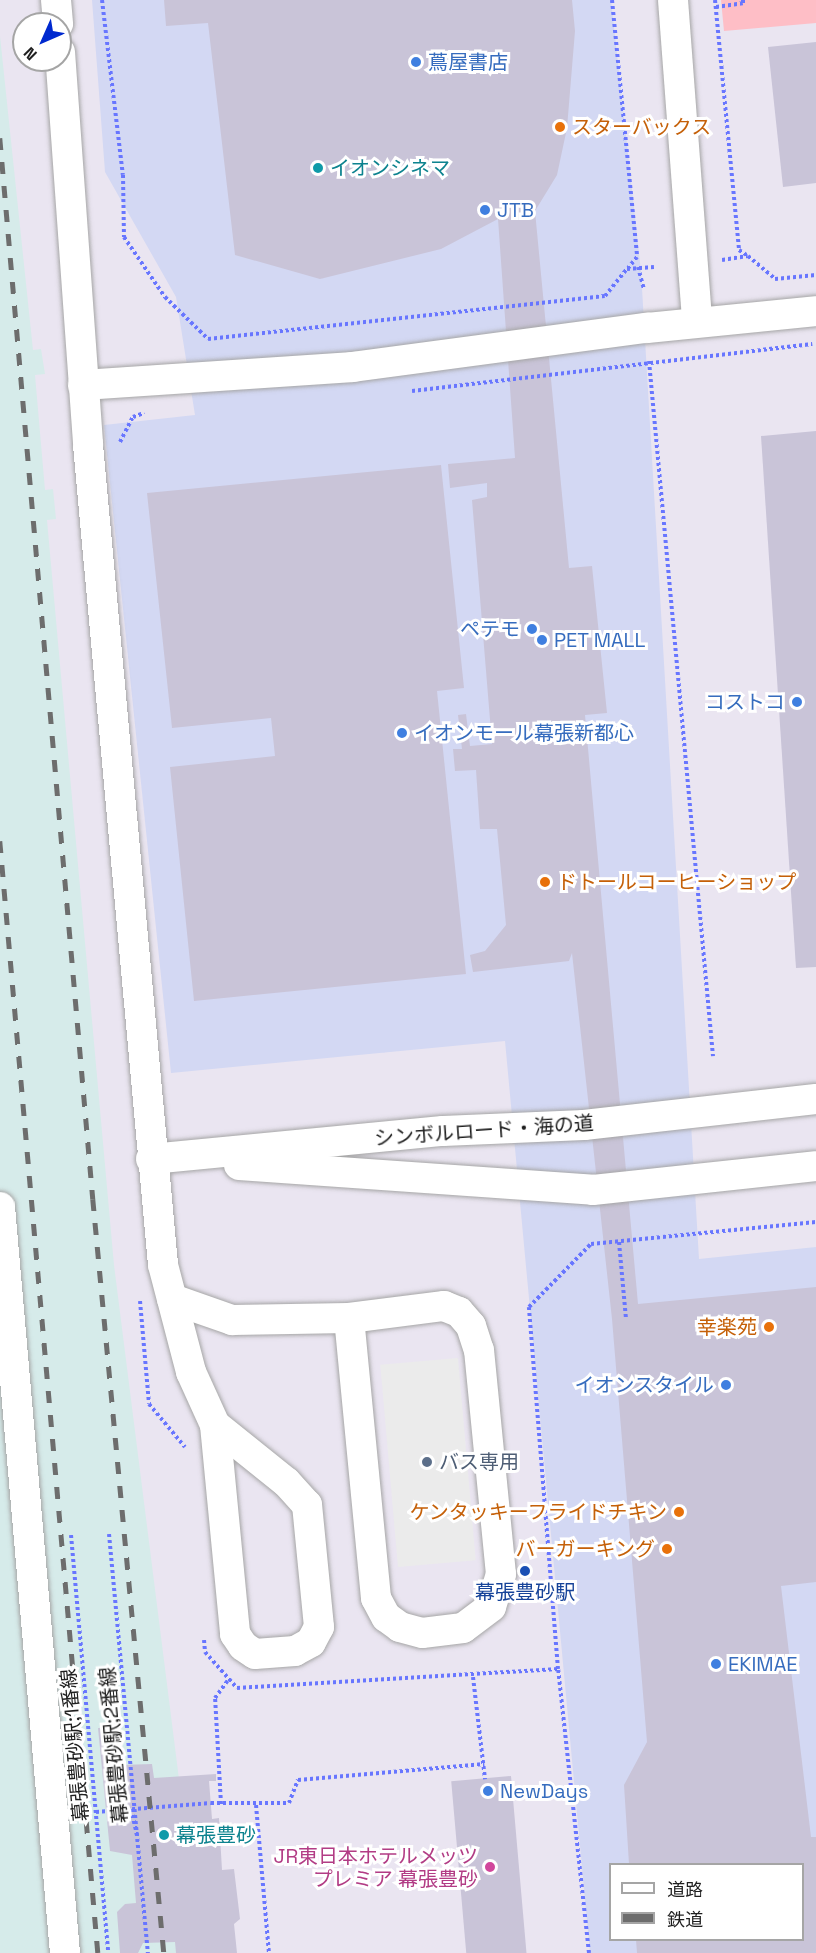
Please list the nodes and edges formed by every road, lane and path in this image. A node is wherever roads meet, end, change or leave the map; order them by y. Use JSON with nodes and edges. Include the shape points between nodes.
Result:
{"nodes":[{"id":1,"x":102,"y":0,"type":"edge"},
{"id":2,"x":612,"y":0,"type":"edge"},
{"id":3,"x":673,"y":0,"type":"edge"},
{"id":4,"x":715,"y":0,"type":"edge"},
{"id":5,"x":743,"y":0,"type":"edge"},
{"id":6,"x":716,"y":7,"type":"junction"},
{"id":7,"x":61,"y":72,"type":"edge"},
{"id":8,"x":748,"y":256,"type":"junction"},
{"id":9,"x":722,"y":260,"type":"dead end"},
{"id":10,"x":638,"y":267,"type":"junction"},
{"id":11,"x":654,"y":267,"type":"dead end"},
{"id":12,"x":627,"y":269,"type":"junction"},
{"id":13,"x":816,"y":275,"type":"edge"},
{"id":14,"x":644,"y":289,"type":"dead end"},
{"id":15,"x":816,"y":311,"type":"edge"},
{"id":16,"x":697,"y":322,"type":"junction"},
{"id":17,"x":649,"y":355,"type":"dead end"},
{"id":18,"x":83,"y":385,"type":"junction"},
{"id":19,"x":713,"y":1056,"type":"dead end"},
{"id":20,"x":816,"y":1099,"type":"edge"},
{"id":21,"x":151,"y":1159,"type":"junction"},
{"id":22,"x":816,"y":1166,"type":"edge"},
{"id":23,"x":0,"y":1207,"type":"edge"},
{"id":24,"x":816,"y":1222,"type":"edge"},
{"id":25,"x":619,"y":1242,"type":"junction"},
{"id":26,"x":172,"y":1299,"type":"junction"},
{"id":27,"x":349,"y":1318,"type":"junction"},
{"id":28,"x":626,"y":1318,"type":"dead end"},
{"id":29,"x":215,"y":1425,"type":"junction"},
{"id":30,"x":109,"y":1534,"type":"dead end"},
{"id":31,"x":71,"y":1535,"type":"dead end"},
{"id":32,"x":473,"y":1677,"type":"dead end"},
{"id":33,"x":229,"y":1679,"type":"dead end"},
{"id":34,"x":484,"y":1764,"type":"junction"},
{"id":35,"x":485,"y":1779,"type":"dead end"},
{"id":36,"x":221,"y":1804,"type":"junction"},
{"id":37,"x":256,"y":1805,"type":"junction"},
{"id":38,"x":131,"y":1809,"type":"junction"},
{"id":39,"x":96,"y":1812,"type":"junction"},
{"id":40,"x":137,"y":1836,"type":"junction"},
{"id":41,"x":65,"y":1953,"type":"edge"},
{"id":42,"x":108,"y":1953,"type":"edge"},
{"id":43,"x":148,"y":1953,"type":"edge"},
{"id":44,"x":269,"y":1953,"type":"edge"},
{"id":45,"x":589,"y":1953,"type":"edge"}],
"edges":[{"from":1,"to":12,"type":"path","via":[[123,175],[124,237],[165,297],[208,339],[605,296]]},
{"from":2,"to":12,"type":"path","via":[[637,257]]},
{"from":3,"to":16,"type":"street"},
{"from":4,"to":6,"type":"path"},
{"from":5,"to":6,"type":"path"},
{"from":6,"to":8,"type":"path","via":[[739,250]]},
{"from":7,"to":18,"type":"street"},
{"from":8,"to":9,"type":"path"},
{"from":8,"to":13,"type":"path","via":[[775,279]]},
{"from":10,"to":11,"type":"path"},
{"from":10,"to":12,"type":"path"},
{"from":10,"to":14,"type":"path"},
{"from":15,"to":16,"type":"street"},
{"from":16,"to":18,"type":"street","via":[[353,367]]},
{"from":17,"to":19,"type":"path"},
{"from":18,"to":21,"type":"street"},
{"from":20,"to":21,"type":"street","name":"シンボルロード・海の道","via":[[584,1125],[443,1131]]},
{"from":21,"to":22,"type":"street","via":[[593,1190]]},
{"from":21,"to":26,"type":"street","via":[[163,1265]]},
{"from":23,"to":41,"type":"street"},
{"from":24,"to":25,"type":"path"},
{"from":25,"to":28,"type":"path"},
{"from":25,"to":45,"type":"path","via":[[591,1244],[529,1307],[558,1669]]},
{"from":26,"to":27,"type":"street","via":[[232,1320]]},
{"from":26,"to":29,"type":"street","via":[[191,1372]]},
{"from":27,"to":27,"type":"street","via":[[444,1306],[459,1312],[471,1326],[479,1350],[501,1574],[491,1607],[463,1628],[422,1633],[400,1627],[386,1617],[376,1598]]},
{"from":29,"to":29,"type":"street","via":[[286,1482],[307,1505],[319,1627],[311,1642],[295,1651],[255,1654],[243,1646],[236,1634]]},
{"from":30,"to":40,"type":"path","name":"幕張豊砂駅;2番線","bridge":true},
{"from":31,"to":39,"type":"path","name":"幕張豊砂駅;1番線"},
{"from":32,"to":34,"type":"path"},
{"from":33,"to":36,"type":"path","via":[[215,1698]]},
{"from":34,"to":35,"type":"path"},
{"from":34,"to":37,"type":"path","via":[[298,1780],[289,1803]]},
{"from":36,"to":37,"type":"path"},
{"from":36,"to":38,"type":"path"},
{"from":37,"to":44,"type":"path"},
{"from":38,"to":39,"type":"path"},
{"from":38,"to":40,"type":"path"},
{"from":39,"to":42,"type":"path","name":"幕張豊砂駅;1番線"},
{"from":40,"to":43,"type":"path","name":"幕張豊砂駅;2番線","bridge":true}]}
